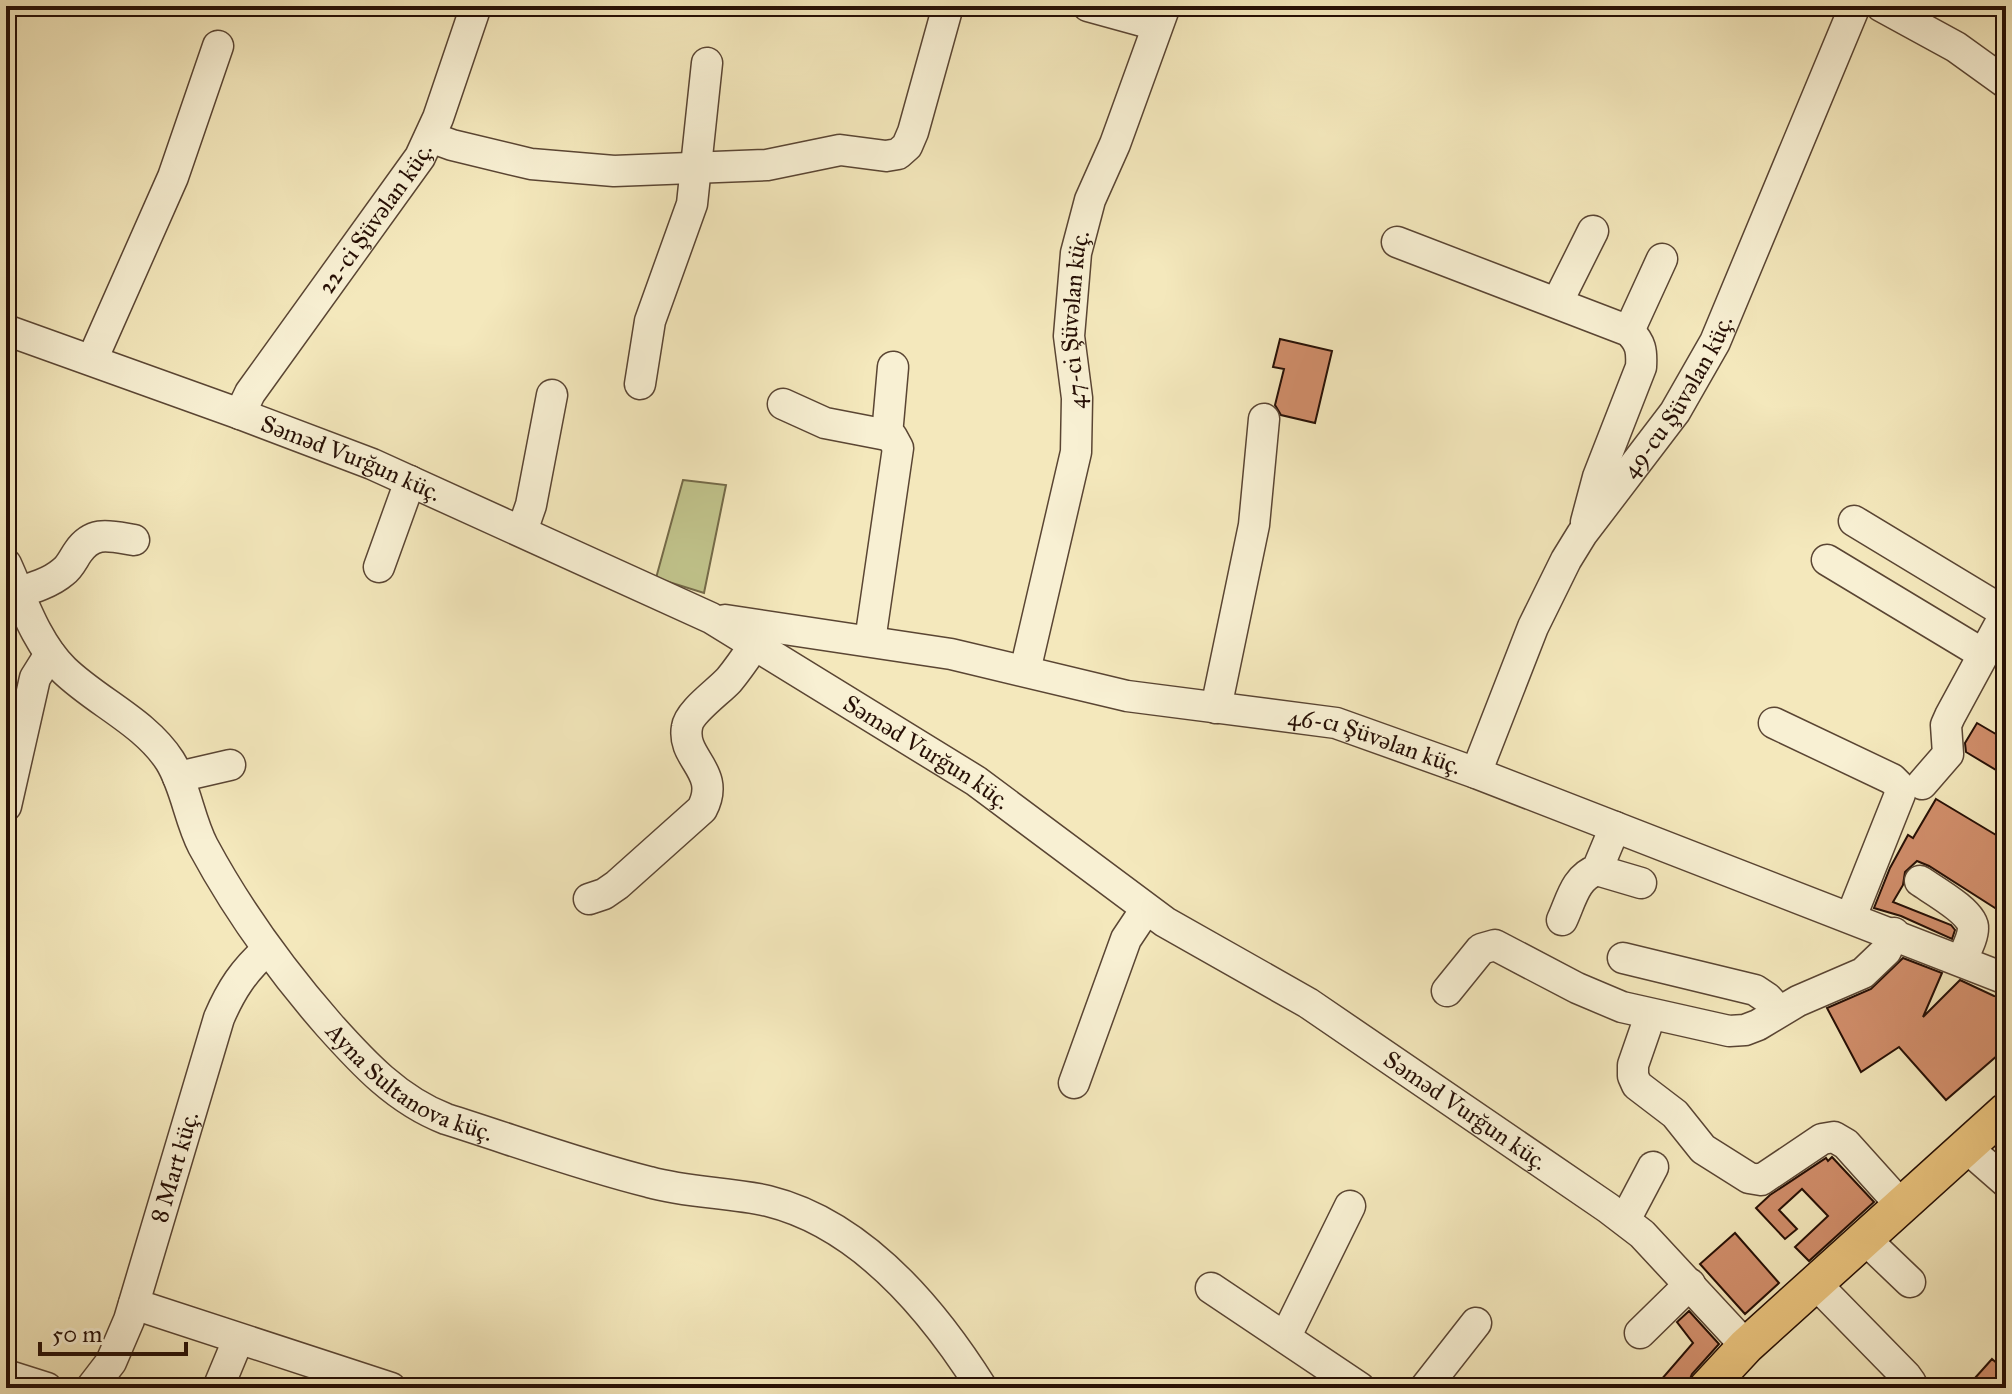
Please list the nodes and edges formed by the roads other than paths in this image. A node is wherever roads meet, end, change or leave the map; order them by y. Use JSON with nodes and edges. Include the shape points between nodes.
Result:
{"nodes":[{"id":1,"x":476,"y":6,"type":"edge"},
{"id":2,"x":948,"y":6,"type":"edge"},
{"id":3,"x":1088,"y":6,"type":"edge"},
{"id":4,"x":1855,"y":6,"type":"edge"},
{"id":5,"x":1881,"y":6,"type":"edge"},
{"id":6,"x":1161,"y":16,"type":"edge"},
{"id":7,"x":218,"y":46,"type":"dead end"},
{"id":8,"x":707,"y":63,"type":"dead end"},
{"id":9,"x":2006,"y":83,"type":"edge"},
{"id":10,"x":430,"y":137,"type":"junction"},
{"id":11,"x":696,"y":166,"type":"junction"},
{"id":12,"x":1593,"y":231,"type":"dead end"},
{"id":13,"x":1397,"y":242,"type":"dead end"},
{"id":14,"x":1662,"y":259,"type":"dead end"},
{"id":15,"x":1558,"y":301,"type":"junction"},
{"id":16,"x":6,"y":330,"type":"edge"},
{"id":17,"x":1629,"y":331,"type":"junction"},
{"id":18,"x":92,"y":360,"type":"junction"},
{"id":19,"x":893,"y":367,"type":"dead end"},
{"id":20,"x":1641,"y":367,"type":"junction"},
{"id":21,"x":640,"y":384,"type":"dead end"},
{"id":22,"x":1687,"y":394,"type":"junction"},
{"id":23,"x":552,"y":395,"type":"dead end"},
{"id":24,"x":783,"y":404,"type":"dead end"},
{"id":25,"x":240,"y":414,"type":"junction"},
{"id":26,"x":1264,"y":419,"type":"dead end"},
{"id":27,"x":887,"y":435,"type":"junction"},
{"id":28,"x":410,"y":481,"type":"junction"},
{"id":29,"x":1854,"y":521,"type":"dead end"},
{"id":30,"x":522,"y":531,"type":"junction"},
{"id":31,"x":1582,"y":534,"type":"junction"},
{"id":32,"x":134,"y":540,"type":"dead end"},
{"id":33,"x":1827,"y":560,"type":"dead end"},
{"id":34,"x":6,"y":564,"type":"edge"},
{"id":35,"x":379,"y":567,"type":"dead end"},
{"id":36,"x":12,"y":594,"type":"edge"},
{"id":37,"x":2006,"y":613,"type":"edge"},
{"id":38,"x":711,"y":618,"type":"junction"},
{"id":39,"x":801,"y":629,"type":"junction"},
{"id":40,"x":870,"y":641,"type":"junction"},
{"id":41,"x":755,"y":644,"type":"junction"},
{"id":42,"x":50,"y":654,"type":"junction"},
{"id":43,"x":1983,"y":654,"type":"junction"},
{"id":44,"x":788,"y":663,"type":"junction"},
{"id":45,"x":1025,"y":671,"type":"junction"},
{"id":46,"x":1216,"y":708,"type":"junction"},
{"id":47,"x":1774,"y":723,"type":"dead end"},
{"id":48,"x":230,"y":765,"type":"dead end"},
{"id":49,"x":1476,"y":773,"type":"junction"},
{"id":50,"x":178,"y":777,"type":"junction"},
{"id":51,"x":1922,"y":784,"type":"dead end"},
{"id":52,"x":6,"y":806,"type":"edge"},
{"id":53,"x":1615,"y":827,"type":"junction"},
{"id":54,"x":1597,"y":870,"type":"junction"},
{"id":55,"x":1920,"y":881,"type":"dead end"},
{"id":56,"x":1641,"y":883,"type":"dead end"},
{"id":57,"x":589,"y":899,"type":"dead end"},
{"id":58,"x":1146,"y":909,"type":"junction"},
{"id":59,"x":1851,"y":917,"type":"junction"},
{"id":60,"x":1562,"y":920,"type":"dead end"},
{"id":61,"x":1894,"y":933,"type":"junction"},
{"id":62,"x":267,"y":950,"type":"junction"},
{"id":63,"x":1623,"y":958,"type":"dead end"},
{"id":64,"x":1962,"y":960,"type":"junction"},
{"id":65,"x":2006,"y":979,"type":"edge"},
{"id":66,"x":1447,"y":991,"type":"dead end"},
{"id":67,"x":1779,"y":1011,"type":"junction"},
{"id":68,"x":1650,"y":1016,"type":"junction"},
{"id":69,"x":1074,"y":1083,"type":"dead end"},
{"id":70,"x":2006,"y":1111,"type":"edge"},
{"id":71,"x":1966,"y":1147,"type":"junction"},
{"id":72,"x":1653,"y":1167,"type":"dead end"},
{"id":73,"x":2006,"y":1182,"type":"edge"},
{"id":74,"x":1900,"y":1204,"type":"junction"},
{"id":75,"x":1350,"y":1206,"type":"dead end"},
{"id":76,"x":1625,"y":1220,"type":"junction"},
{"id":77,"x":1864,"y":1238,"type":"junction"},
{"id":78,"x":1910,"y":1282,"type":"dead end"},
{"id":79,"x":1815,"y":1283,"type":"junction"},
{"id":80,"x":1690,"y":1284,"type":"junction"},
{"id":81,"x":1211,"y":1288,"type":"dead end"},
{"id":82,"x":134,"y":1304,"type":"junction"},
{"id":83,"x":1476,"y":1323,"type":"dead end"},
{"id":84,"x":1640,"y":1333,"type":"dead end"},
{"id":85,"x":1286,"y":1336,"type":"junction"},
{"id":86,"x":238,"y":1340,"type":"junction"},
{"id":87,"x":1746,"y":1346,"type":"junction"},
{"id":88,"x":6,"y":1375,"type":"edge"},
{"id":89,"x":1720,"y":1384,"type":"edge"},
{"id":90,"x":47,"y":1388,"type":"edge"},
{"id":91,"x":91,"y":1388,"type":"edge"},
{"id":92,"x":218,"y":1388,"type":"edge"},
{"id":93,"x":391,"y":1388,"type":"edge"},
{"id":94,"x":982,"y":1388,"type":"edge"},
{"id":95,"x":1360,"y":1388,"type":"edge"},
{"id":96,"x":1425,"y":1388,"type":"edge"},
{"id":97,"x":1910,"y":1388,"type":"edge"}],
"edges":[{"from":1,"to":10,"type":"street","name":"22-ci Şüvəlan küç."},
{"from":2,"to":11,"type":"street","via":[[913,132],[898,154],[840,150],[767,165]]},
{"from":3,"to":6,"type":"street","name":"47-ci Şüvəlan küç."},
{"from":4,"to":22,"type":"street","name":"49-cu Şüvəlan küç.","via":[[1715,342]]},
{"from":5,"to":9,"type":"street","via":[[1956,47]]},
{"from":6,"to":45,"type":"street","name":"47-ci Şüvəlan küç.","via":[[1090,200],[1076,253],[1069,336],[1077,398],[1076,452]]},
{"from":7,"to":18,"type":"street","via":[[173,177]]},
{"from":8,"to":11,"type":"street"},
{"from":10,"to":11,"type":"street","via":[[561,168]]},
{"from":10,"to":25,"type":"street","name":"22-ci Şüvəlan küç."},
{"from":11,"to":21,"type":"street","via":[[692,204],[650,321]]},
{"from":12,"to":15,"type":"street"},
{"from":13,"to":15,"type":"street"},
{"from":14,"to":17,"type":"street"},
{"from":15,"to":17,"type":"street"},
{"from":16,"to":18,"type":"street","name":"Səməd Vurğun küç."},
{"from":17,"to":20,"type":"street","via":[[1642,350]]},
{"from":18,"to":25,"type":"street","name":"Səməd Vurğun küç."},
{"from":19,"to":27,"type":"street"},
{"from":20,"to":22,"type":"street"},
{"from":20,"to":31,"type":"street"},
{"from":22,"to":31,"type":"street","name":"49-cu Şüvəlan küç."},
{"from":23,"to":30,"type":"street"},
{"from":24,"to":27,"type":"street","via":[[825,423]]},
{"from":25,"to":28,"type":"street","name":"Səməd Vurğun küç."},
{"from":26,"to":46,"type":"street","via":[[1254,525]]},
{"from":27,"to":40,"type":"street","via":[[898,448]]},
{"from":28,"to":30,"type":"street","name":"Səməd Vurğun küç."},
{"from":28,"to":35,"type":"street"},
{"from":29,"to":37,"type":"street"},
{"from":30,"to":38,"type":"street","name":"Səməd Vurğun küç."},
{"from":31,"to":49,"type":"street","name":"49-cu Şüvəlan küç.","via":[[1542,606]]},
{"from":32,"to":36,"type":"street","via":[[93,537],[62,573]]},
{"from":33,"to":43,"type":"street"},
{"from":34,"to":36,"type":"street","name":"Ayna Sultanova küç."},
{"from":36,"to":42,"type":"street","name":"Ayna Sultanova küç."},
{"from":37,"to":43,"type":"street"},
{"from":38,"to":39,"type":"street","name":"46-cı Şüvəlan küç."},
{"from":38,"to":41,"type":"street","name":"Səməd Vurğun küç."},
{"from":39,"to":40,"type":"street","name":"46-cı Şüvəlan küç."},
{"from":39,"to":44,"type":"street"},
{"from":40,"to":45,"type":"street","name":"46-cı Şüvəlan küç."},
{"from":41,"to":44,"type":"street","name":"Səməd Vurğun küç."},
{"from":41,"to":57,"type":"street","via":[[687,722],[690,746],[709,785],[702,809],[617,885]]},
{"from":42,"to":50,"type":"street","name":"Ayna Sultanova küç.","via":[[149,737]]},
{"from":42,"to":52,"type":"street","via":[[35,678]]},
{"from":43,"to":51,"type":"street","via":[[1946,725],[1948,754]]},
{"from":44,"to":58,"type":"street","name":"Səməd Vurğun küç.","via":[[976,781]]},
{"from":45,"to":46,"type":"street","name":"46-cı Şüvəlan küç.","via":[[1127,696]]},
{"from":46,"to":49,"type":"street","name":"46-cı Şüvəlan küç.","via":[[1336,723]]},
{"from":47,"to":59,"type":"street","via":[[1899,786]]},
{"from":48,"to":50,"type":"street"},
{"from":49,"to":53,"type":"street","name":"46-cı Şüvəlan küç."},
{"from":50,"to":62,"type":"street","name":"Ayna Sultanova küç.","via":[[202,843]]},
{"from":53,"to":54,"type":"street"},
{"from":53,"to":59,"type":"street","name":"46-cı Şüvəlan küç."},
{"from":54,"to":56,"type":"street"},
{"from":54,"to":60,"type":"street","via":[[1580,880]]},
{"from":55,"to":64,"type":"street","via":[[1973,923]]},
{"from":58,"to":69,"type":"street","via":[[1126,939]]},
{"from":58,"to":76,"type":"street","name":"Səməd Vurğun küç.","via":[[1308,1003]]},
{"from":59,"to":61,"type":"street","name":"46-cı Şüvəlan küç."},
{"from":61,"to":64,"type":"street","name":"46-cı Şüvəlan küç."},
{"from":61,"to":67,"type":"street","via":[[1886,951],[1863,973]]},
{"from":62,"to":82,"type":"street","name":"8 Mart küç.","via":[[237,981],[219,1018]]},
{"from":62,"to":94,"type":"street","name":"Ayna Sultanova küç.","via":[[353,1051],[425,1111],[650,1183],[775,1203],[841,1231],[906,1290]]},
{"from":63,"to":67,"type":"street","via":[[1755,990]]},
{"from":64,"to":65,"type":"street","name":"46-cı Şüvəlan küç."},
{"from":66,"to":68,"type":"street","via":[[1481,949],[1495,945],[1600,999]]},
{"from":67,"to":68,"type":"street","via":[[1758,1025],[1737,1030]]},
{"from":68,"to":74,"type":"street","via":[[1633,1076],[1644,1093],[1682,1121],[1703,1149],[1761,1180],[1822,1139],[1834,1137]]},
{"from":70,"to":71,"type":"main road"},
{"from":71,"to":73,"type":"street"},
{"from":71,"to":74,"type":"main road"},
{"from":72,"to":76,"type":"street"},
{"from":74,"to":77,"type":"main road"},
{"from":75,"to":85,"type":"street"},
{"from":76,"to":80,"type":"street","name":"Səməd Vurğun küç."},
{"from":77,"to":78,"type":"street"},
{"from":77,"to":79,"type":"main road"},
{"from":79,"to":87,"type":"main road"},
{"from":79,"to":97,"type":"street","via":[[1906,1376]]},
{"from":80,"to":84,"type":"street"},
{"from":80,"to":87,"type":"street","name":"Səməd Vurğun küç."},
{"from":81,"to":85,"type":"street"},
{"from":82,"to":86,"type":"street"},
{"from":82,"to":91,"type":"street","name":"8 Mart küç.","via":[[111,1362]]},
{"from":83,"to":96,"type":"street"},
{"from":85,"to":95,"type":"street"},
{"from":86,"to":92,"type":"street"},
{"from":86,"to":93,"type":"street"},
{"from":87,"to":89,"type":"main road"},
{"from":88,"to":90,"type":"street"}]}
